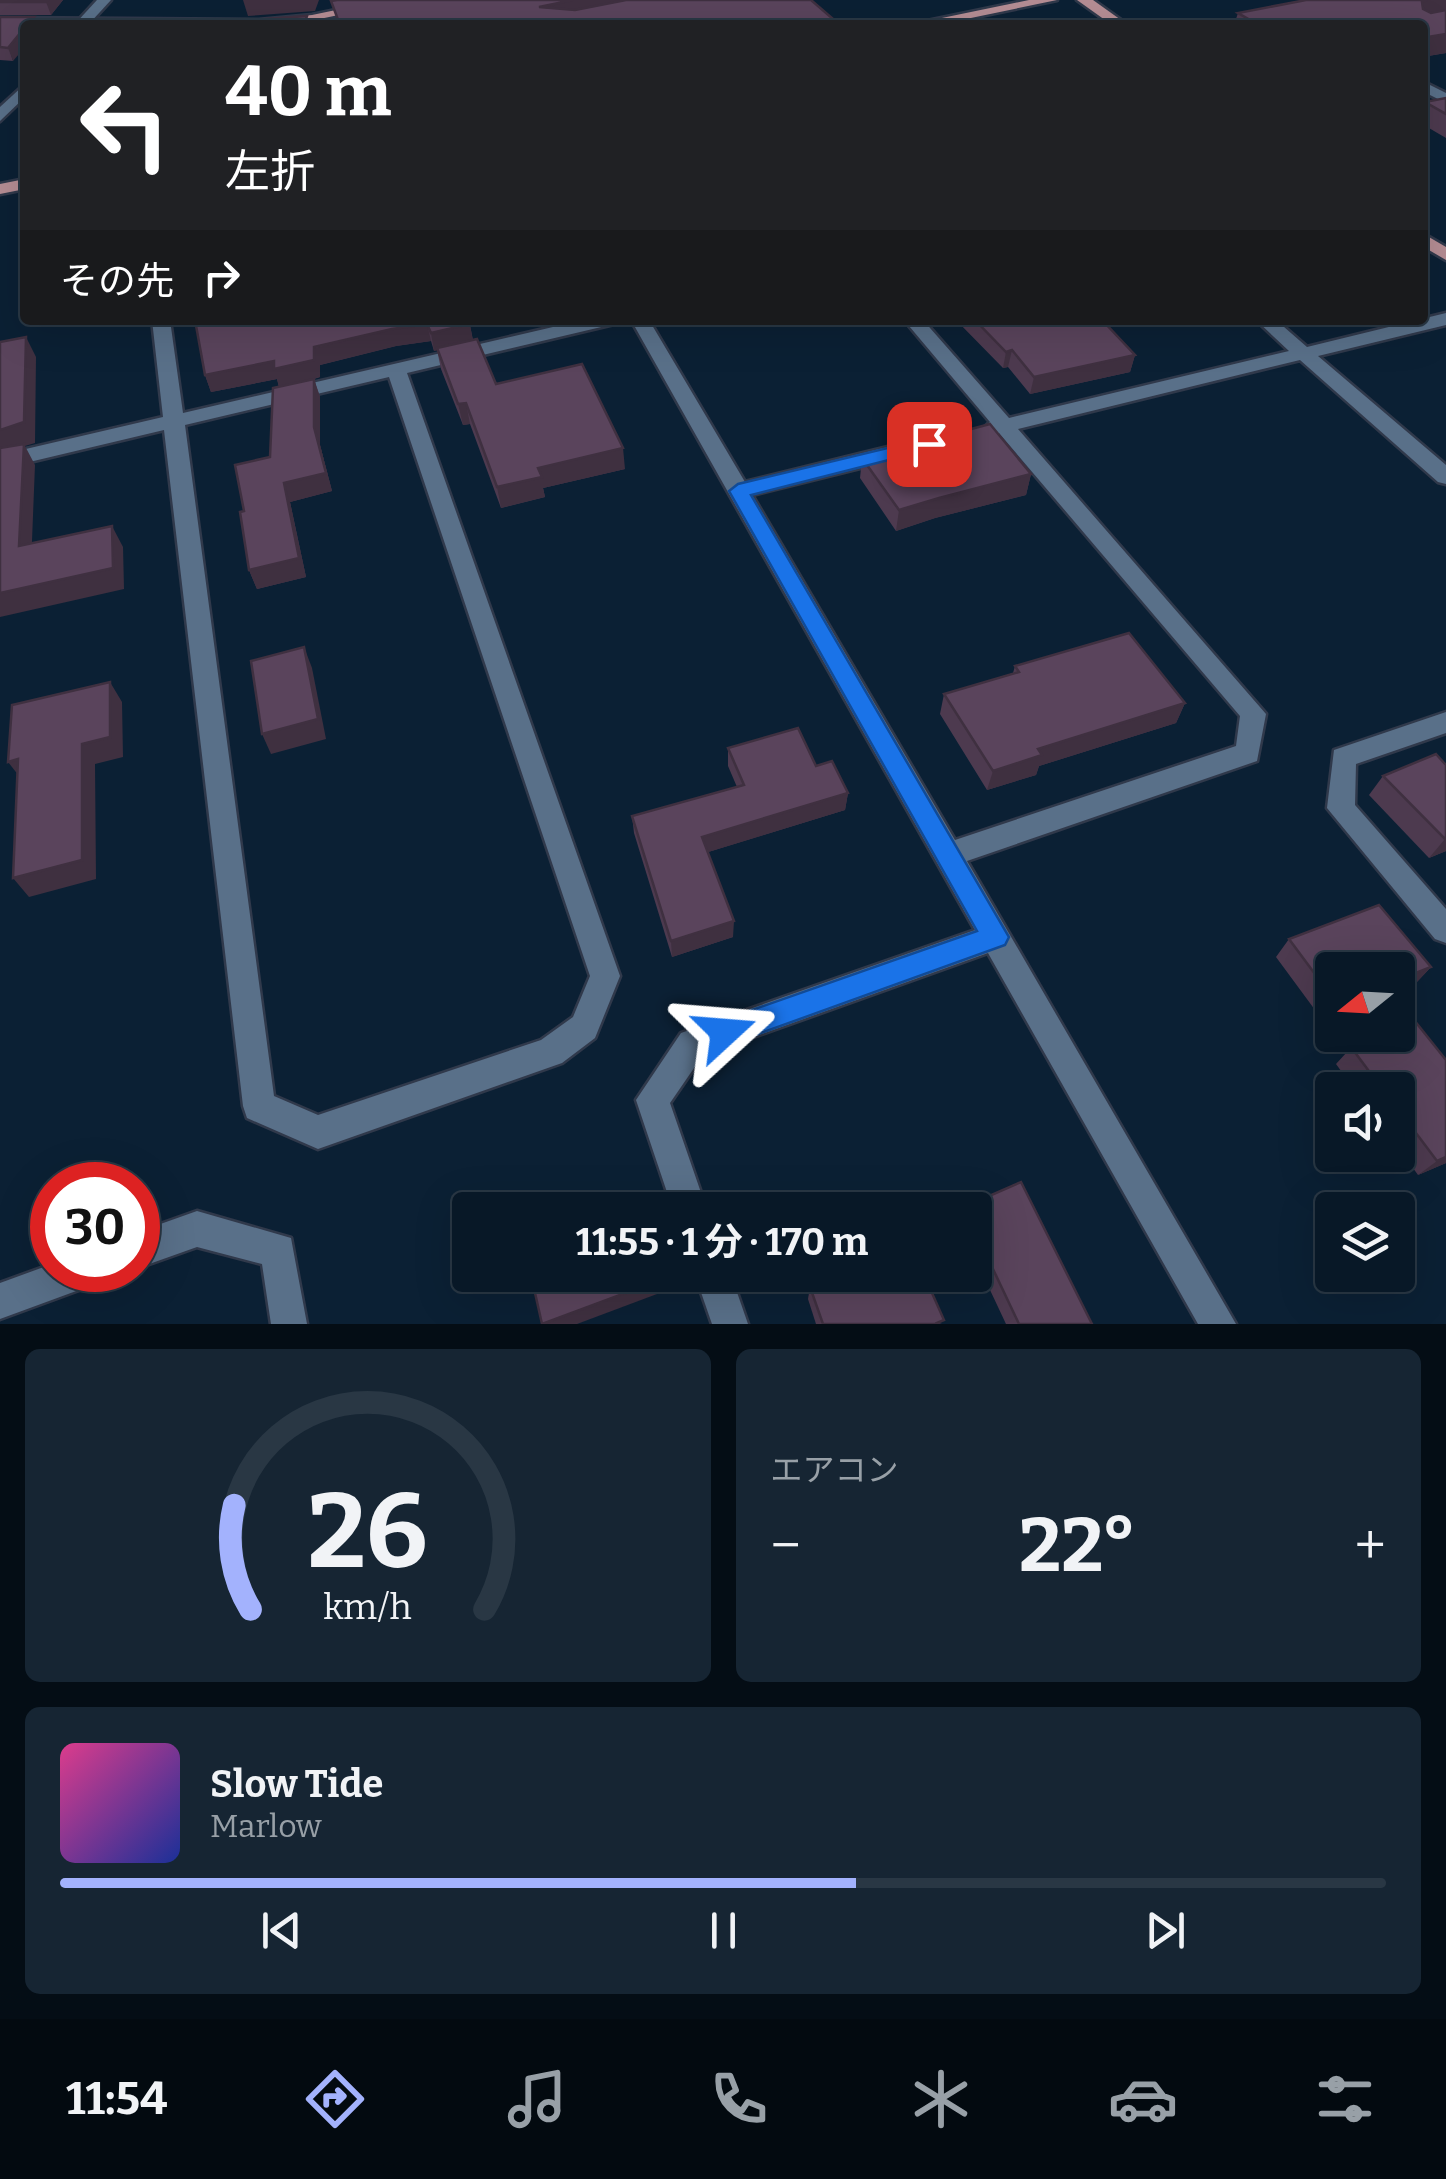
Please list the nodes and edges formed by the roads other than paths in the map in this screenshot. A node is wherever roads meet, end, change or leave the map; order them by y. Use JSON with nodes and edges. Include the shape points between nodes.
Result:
{"nodes":[{"id":1,"x":104,"y":0,"type":"edge"},
{"id":2,"x":403,"y":0,"type":"edge"},
{"id":3,"x":1050,"y":0,"type":"edge"},
{"id":4,"x":1084,"y":0,"type":"edge"},
{"id":5,"x":86,"y":20,"type":"edge"},
{"id":6,"x":301,"y":20,"type":"edge"},
{"id":7,"x":942,"y":20,"type":"edge"},
{"id":8,"x":1114,"y":20,"type":"edge"},
{"id":9,"x":20,"y":93,"type":"edge"},
{"id":10,"x":2,"y":111,"type":"edge"},
{"id":11,"x":161,"y":325,"type":"edge"},
{"id":12,"x":585,"y":325,"type":"edge"},
{"id":13,"x":643,"y":325,"type":"edge"},
{"id":14,"x":917,"y":325,"type":"edge"},
{"id":15,"x":1270,"y":325,"type":"edge"},
{"id":16,"x":1422,"y":325,"type":"edge"},
{"id":17,"x":1306,"y":354,"type":"junction"},
{"id":18,"x":396,"y":368,"type":"junction"},
{"id":19,"x":172,"y":420,"type":"junction"},
{"id":20,"x":1005,"y":425,"type":"junction"},
{"id":21,"x":967,"y":434,"type":"edge"},
{"id":22,"x":910,"y":449,"type":"edge"},
{"id":23,"x":0,"y":462,"type":"edge"},
{"id":24,"x":1446,"y":477,"type":"edge"},
{"id":25,"x":738,"y":491,"type":"junction"},
{"id":26,"x":1446,"y":722,"type":"edge"},
{"id":27,"x":948,"y":855,"type":"junction"},
{"id":28,"x":1446,"y":930,"type":"edge"},
{"id":29,"x":995,"y":937,"type":"junction"},
{"id":30,"x":684,"y":1192,"type":"edge"},
{"id":31,"x":160,"y":1242,"type":"edge"},
{"id":32,"x":30,"y":1290,"type":"edge"},
{"id":33,"x":718,"y":1292,"type":"edge"},
{"id":34,"x":0,"y":1301,"type":"edge"},
{"id":35,"x":289,"y":1324,"type":"edge"},
{"id":36,"x":730,"y":1324,"type":"edge"},
{"id":37,"x":1218,"y":1324,"type":"edge"}],
"edges":[{"from":1,"to":5,"type":"street"},
{"from":2,"to":6,"type":"main road"},
{"from":3,"to":7,"type":"main road"},
{"from":4,"to":8,"type":"main road"},
{"from":9,"to":10,"type":"street"},
{"from":11,"to":19,"type":"street"},
{"from":12,"to":18,"type":"street"},
{"from":13,"to":25,"type":"street"},
{"from":14,"to":20,"type":"street"},
{"from":15,"to":17,"type":"street"},
{"from":16,"to":17,"type":"street"},
{"from":17,"to":20,"type":"street"},
{"from":17,"to":24,"type":"street"},
{"from":18,"to":19,"type":"street"},
{"from":18,"to":19,"type":"street","via":[[605,976],[584,1027],[551,1052],[318,1132],[258,1106]]},
{"from":19,"to":23,"type":"street"},
{"from":20,"to":21,"type":"street"},
{"from":20,"to":27,"type":"street","via":[[1253,714],[1248,754]]},
{"from":22,"to":25,"type":"street"},
{"from":25,"to":27,"type":"street"},
{"from":26,"to":28,"type":"street","via":[[1343,758],[1341,808]]},
{"from":27,"to":29,"type":"street"},
{"from":29,"to":30,"type":"street","via":[[692,1044],[652,1100]]},
{"from":29,"to":37,"type":"street"},
{"from":31,"to":35,"type":"street","via":[[197,1228],[278,1251]]},
{"from":32,"to":34,"type":"street"},
{"from":33,"to":36,"type":"street"}]}
